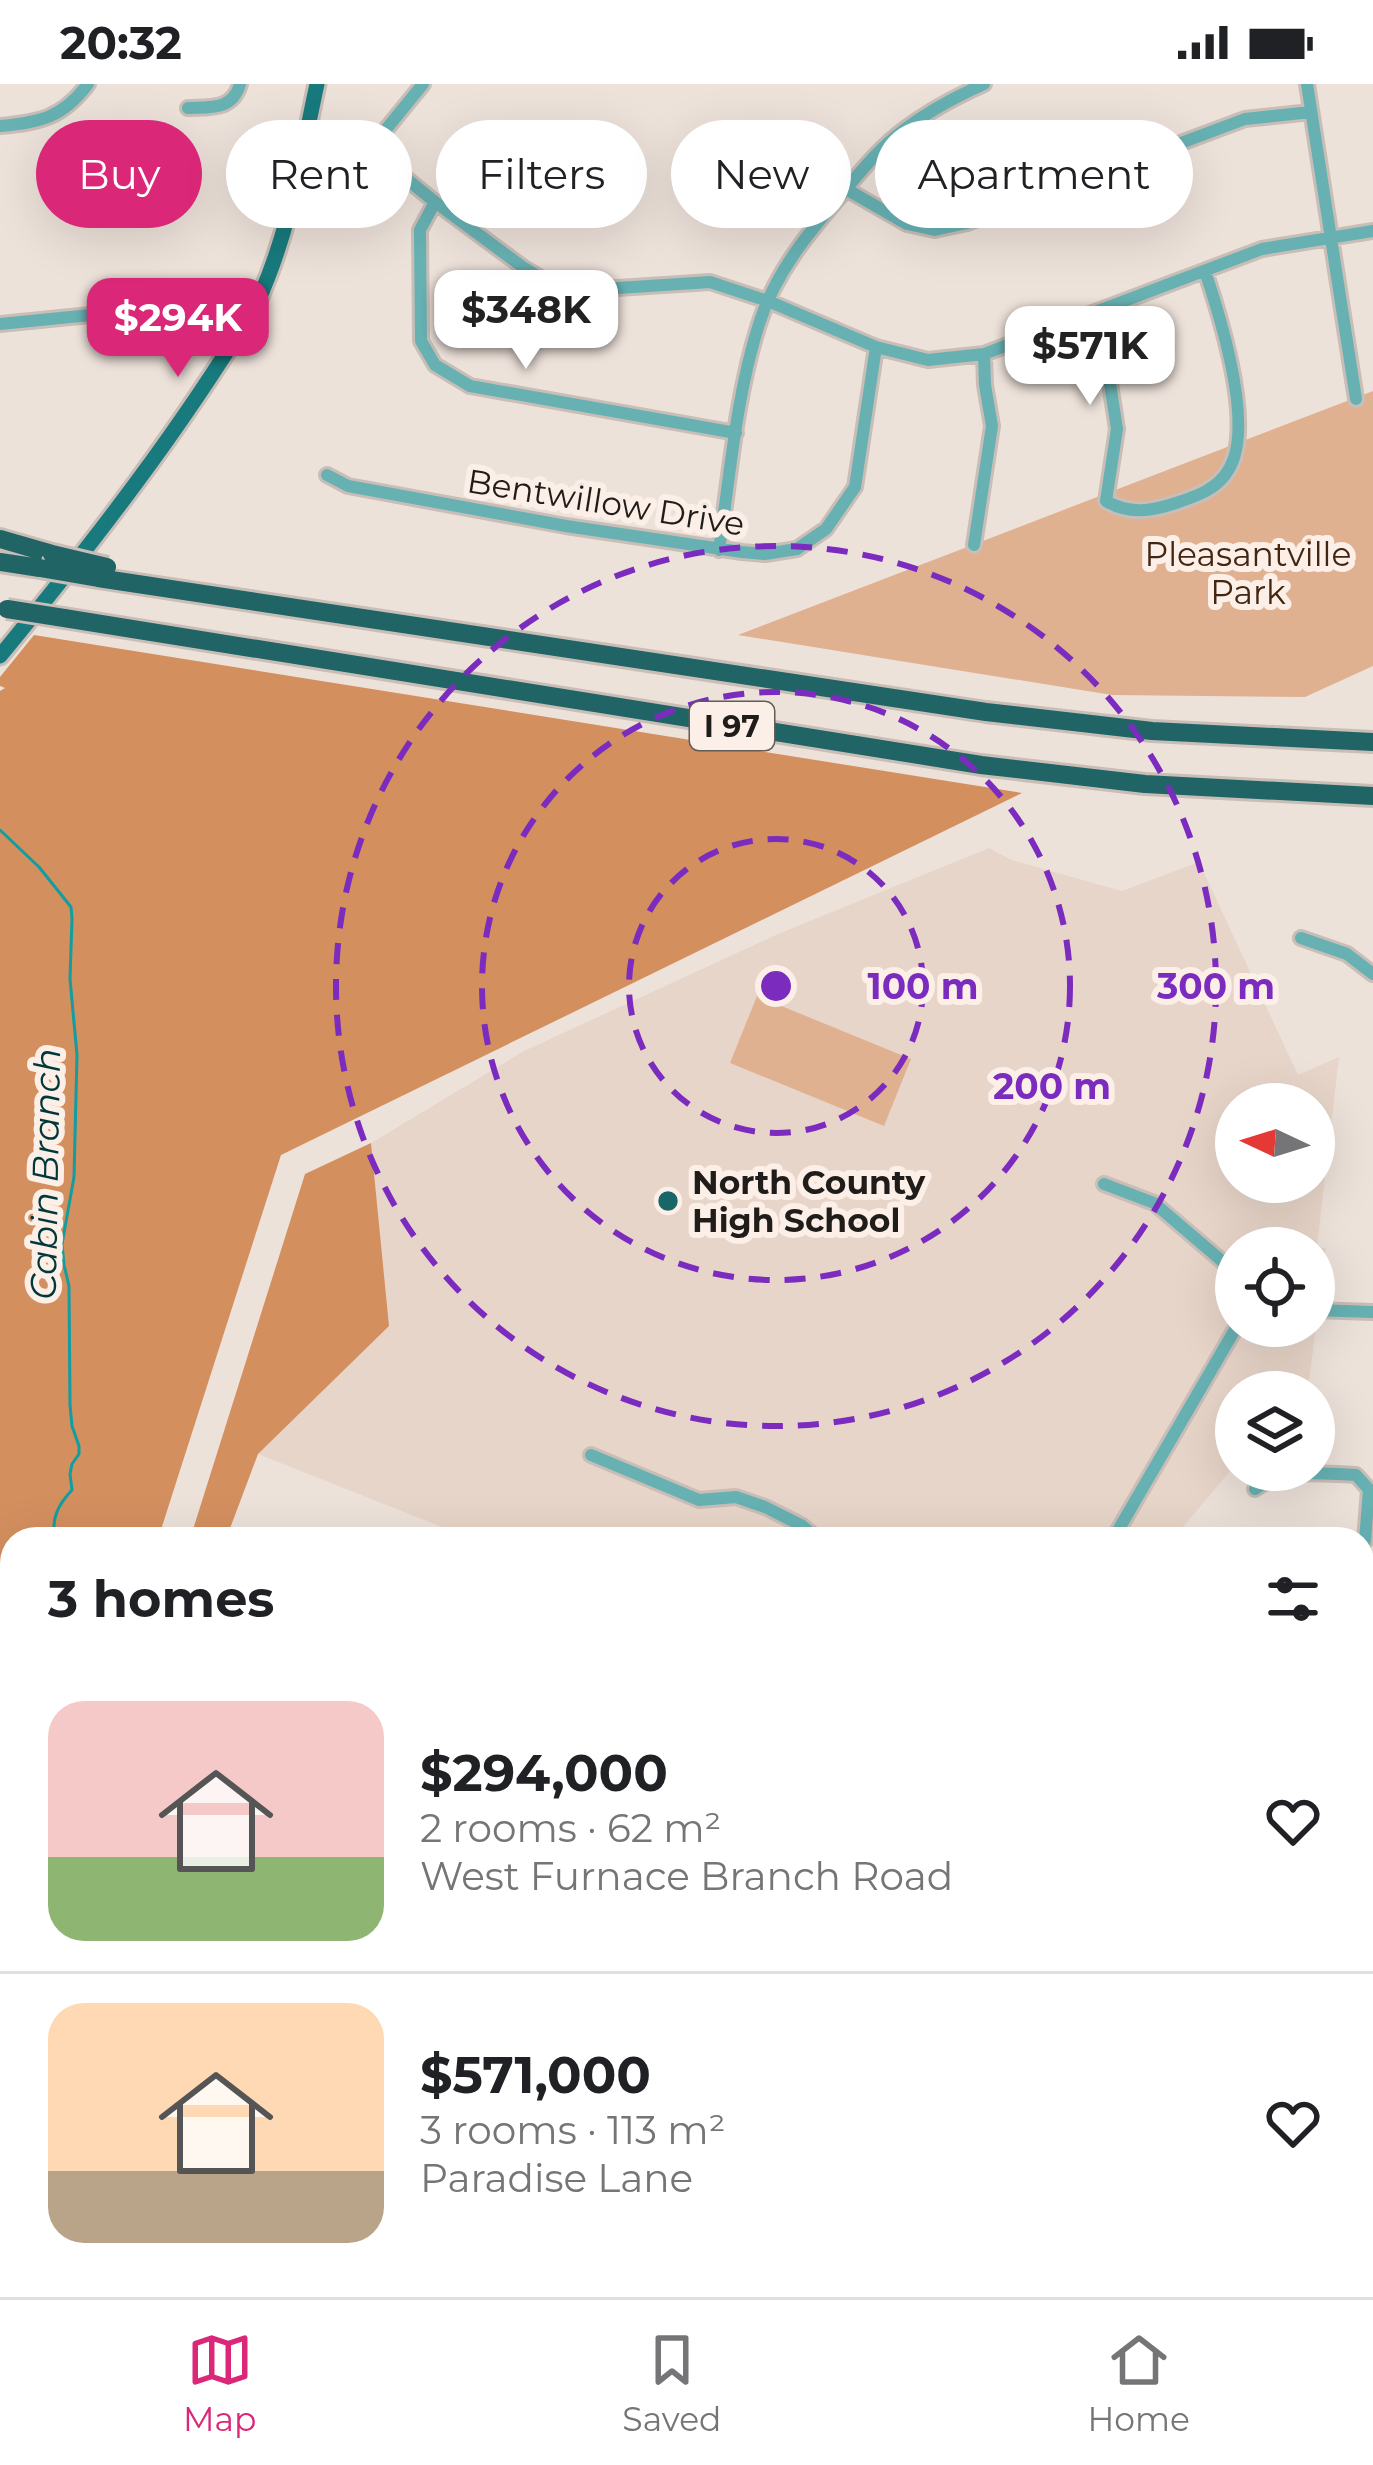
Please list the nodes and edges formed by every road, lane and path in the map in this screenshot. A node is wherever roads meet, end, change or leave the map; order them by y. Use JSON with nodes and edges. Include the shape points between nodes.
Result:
{"nodes":[{"id":1,"x":88,"y":84,"type":"edge"},
{"id":2,"x":240,"y":84,"type":"edge"},
{"id":3,"x":317,"y":84,"type":"edge"},
{"id":4,"x":423,"y":84,"type":"edge"},
{"id":5,"x":984,"y":84,"type":"edge"},
{"id":6,"x":1307,"y":84,"type":"edge"},
{"id":7,"x":188,"y":108,"type":"dead end"},
{"id":8,"x":1311,"y":112,"type":"junction"},
{"id":9,"x":0,"y":126,"type":"edge"},
{"id":10,"x":851,"y":184,"type":"edge"},
{"id":11,"x":851,"y":193,"type":"edge"},
{"id":12,"x":435,"y":202,"type":"junction"},
{"id":13,"x":812,"y":228,"type":"edge"},
{"id":14,"x":1373,"y":231,"type":"edge"},
{"id":15,"x":1332,"y":237,"type":"junction"},
{"id":16,"x":1205,"y":271,"type":"junction"},
{"id":17,"x":768,"y":301,"type":"junction"},
{"id":18,"x":1092,"y":314,"type":"junction"},
{"id":19,"x":0,"y":324,"type":"edge"},
{"id":20,"x":240,"y":331,"type":"junction"},
{"id":21,"x":876,"y":347,"type":"junction"},
{"id":22,"x":984,"y":354,"type":"junction"},
{"id":23,"x":1356,"y":399,"type":"dead end"},
{"id":24,"x":736,"y":433,"type":"junction"},
{"id":25,"x":326,"y":475,"type":"dead end"},
{"id":26,"x":0,"y":539,"type":"edge"},
{"id":27,"x":974,"y":545,"type":"dead end"},
{"id":28,"x":719,"y":550,"type":"junction"},
{"id":29,"x":46,"y":561,"type":"junction"},
{"id":30,"x":0,"y":562,"type":"edge"},
{"id":31,"x":3,"y":608,"type":"edge"},
{"id":32,"x":0,"y":656,"type":"edge"},
{"id":33,"x":1373,"y":742,"type":"edge"},
{"id":34,"x":1373,"y":796,"type":"edge"},
{"id":35,"x":1301,"y":938,"type":"dead end"},
{"id":36,"x":1373,"y":974,"type":"edge"},
{"id":37,"x":1103,"y":1184,"type":"dead end"},
{"id":38,"x":1215,"y":1256,"type":"edge"},
{"id":39,"x":1335,"y":1311,"type":"edge"},
{"id":40,"x":1373,"y":1312,"type":"edge"},
{"id":41,"x":1225,"y":1347,"type":"edge"},
{"id":42,"x":591,"y":1455,"type":"dead end"},
{"id":43,"x":1335,"y":1474,"type":"edge"},
{"id":44,"x":1371,"y":1492,"type":"edge"},
{"id":45,"x":801,"y":1527,"type":"edge"},
{"id":46,"x":1120,"y":1527,"type":"edge"},
{"id":47,"x":1367,"y":1527,"type":"edge"}],
"edges":[{"from":1,"to":9,"type":"street","via":[[54,117]]},
{"from":2,"to":7,"type":"street","via":[[228,104]]},
{"from":3,"to":20,"type":"main road","via":[[278,251]]},
{"from":4,"to":12,"type":"street","via":[[377,148]]},
{"from":5,"to":10,"type":"street","via":[[904,129]]},
{"from":6,"to":8,"type":"street"},
{"from":8,"to":11,"type":"street","via":[[1245,119],[938,230],[907,224]]},
{"from":8,"to":15,"type":"street"},
{"from":12,"to":17,"type":"street","via":[[558,285],[710,282]]},
{"from":12,"to":24,"type":"street","via":[[420,230],[419,267],[422,341],[435,365],[470,386]]},
{"from":13,"to":17,"type":"street"},
{"from":14,"to":15,"type":"street"},
{"from":15,"to":16,"type":"street","via":[[1262,249]]},
{"from":15,"to":23,"type":"street"},
{"from":16,"to":18,"type":"street"},
{"from":16,"to":18,"type":"street","via":[[1225,331],[1238,443],[1231,467],[1207,492],[1157,510],[1106,501],[1117,429]]},
{"from":17,"to":21,"type":"street"},
{"from":17,"to":24,"type":"street"},
{"from":18,"to":22,"type":"street"},
{"from":19,"to":20,"type":"street","via":[[170,307]]},
{"from":20,"to":32,"type":"main road","via":[[126,498]]},
{"from":21,"to":22,"type":"street","via":[[928,360]]},
{"from":21,"to":28,"type":"street","name":"Bentwillow Drive","via":[[855,487],[826,529],[797,549]]},
{"from":22,"to":27,"type":"street","via":[[992,426]]},
{"from":24,"to":28,"type":"street"},
{"from":25,"to":28,"type":"street","name":"Bentwillow Drive","via":[[361,489]]},
{"from":26,"to":29,"type":"highway"},
{"from":29,"to":30,"type":"highway"},
{"from":29,"to":33,"type":"highway","number":"I 97","bridge":true,"via":[[1068,722]]},
{"from":31,"to":34,"type":"highway","number":"I 97","bridge":true,"via":[[981,765],[1145,784]]},
{"from":35,"to":36,"type":"street"},
{"from":37,"to":38,"type":"street","via":[[1154,1203]]},
{"from":39,"to":40,"type":"street"},
{"from":41,"to":46,"type":"street"},
{"from":42,"to":45,"type":"street","via":[[699,1500],[736,1497]]},
{"from":43,"to":44,"type":"street","via":[[1356,1475]]},
{"from":44,"to":47,"type":"street"}]}
